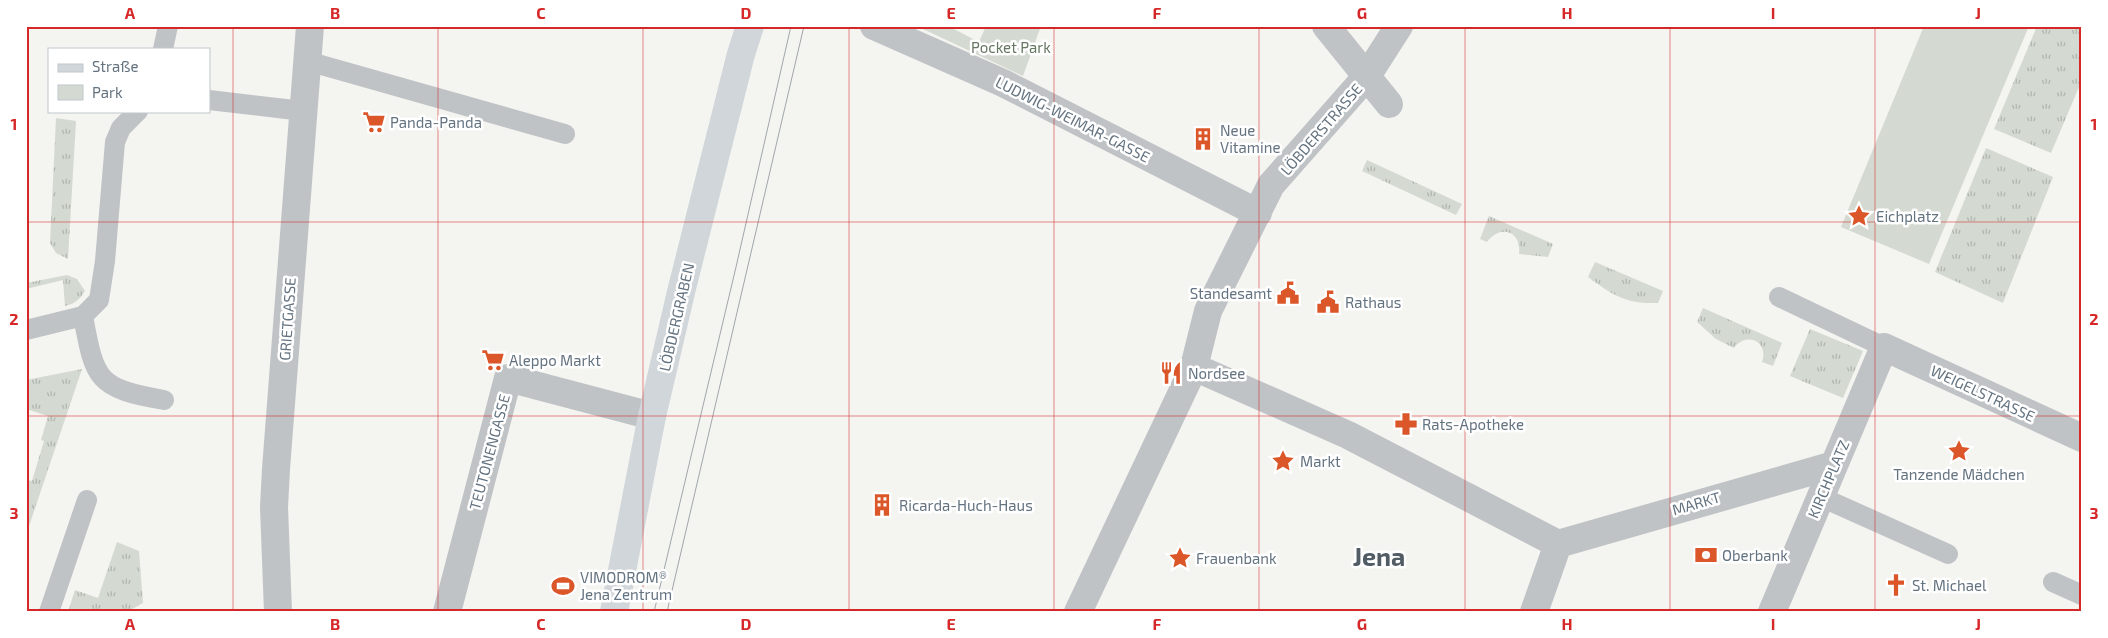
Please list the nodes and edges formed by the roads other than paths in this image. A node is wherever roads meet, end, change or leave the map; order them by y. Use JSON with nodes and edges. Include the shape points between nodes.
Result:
{"nodes":[{"id":1,"x":168,"y":26,"type":"edge"},
{"id":2,"x":310,"y":26,"type":"edge"},
{"id":3,"x":750,"y":26,"type":"edge"},
{"id":4,"x":1326,"y":26,"type":"edge"},
{"id":5,"x":1399,"y":26,"type":"edge"},
{"id":6,"x":882,"y":28,"type":"edge"},
{"id":7,"x":163,"y":48,"type":"edge"},
{"id":8,"x":307,"y":61,"type":"junction"},
{"id":9,"x":1367,"y":76,"type":"junction"},
{"id":10,"x":210,"y":100,"type":"edge"},
{"id":11,"x":1389,"y":104,"type":"dead end"},
{"id":12,"x":303,"y":111,"type":"junction"},
{"id":13,"x":137,"y":112,"type":"edge"},
{"id":14,"x":566,"y":134,"type":"dead end"},
{"id":15,"x":1258,"y":213,"type":"junction"},
{"id":16,"x":1780,"y":297,"type":"dead end"},
{"id":17,"x":83,"y":316,"type":"junction"},
{"id":18,"x":26,"y":330,"type":"edge"},
{"id":19,"x":1884,"y":347,"type":"junction"},
{"id":20,"x":1194,"y":366,"type":"junction"},
{"id":21,"x":164,"y":400,"type":"dead end"},
{"id":22,"x":652,"y":416,"type":"junction"},
{"id":23,"x":2082,"y":438,"type":"edge"},
{"id":24,"x":1834,"y":465,"type":"junction"},
{"id":25,"x":1821,"y":498,"type":"junction"},
{"id":26,"x":87,"y":500,"type":"dead end"},
{"id":27,"x":1558,"y":544,"type":"junction"},
{"id":28,"x":1948,"y":554,"type":"dead end"},
{"id":29,"x":2054,"y":582,"type":"dead end"},
{"id":30,"x":2082,"y":595,"type":"edge"},
{"id":31,"x":49,"y":612,"type":"edge"},
{"id":32,"x":278,"y":612,"type":"edge"},
{"id":33,"x":447,"y":612,"type":"edge"},
{"id":34,"x":614,"y":612,"type":"edge"},
{"id":35,"x":1078,"y":612,"type":"edge"},
{"id":36,"x":1534,"y":612,"type":"edge"},
{"id":37,"x":1772,"y":612,"type":"edge"}],
"edges":[{"from":1,"to":7,"type":"lane"},
{"from":2,"to":8,"type":"street","name":"GRIETGASSE"},
{"from":3,"to":22,"type":"street","name":"LÖBDERGRABEN"},
{"from":4,"to":9,"type":"street","name":"LÖBDERSTRASSE"},
{"from":5,"to":9,"type":"street"},
{"from":6,"to":15,"type":"street","name":"LUDWIG-WEIMAR-GASSE","via":[[1003,83]]},
{"from":8,"to":12,"type":"street","name":"GRIETGASSE"},
{"from":8,"to":14,"type":"lane"},
{"from":9,"to":11,"type":"street"},
{"from":9,"to":15,"type":"street","name":"LÖBDERSTRASSE","via":[[1271,185]]},
{"from":10,"to":12,"type":"lane"},
{"from":12,"to":32,"type":"street","name":"GRIETGASSE","via":[[274,507]]},
{"from":13,"to":17,"type":"lane","via":[[122,128],[115,142],[103,277],[98,300]]},
{"from":15,"to":20,"type":"street","via":[[1208,311]]},
{"from":16,"to":19,"type":"lane"},
{"from":17,"to":18,"type":"lane"},
{"from":17,"to":21,"type":"lane","via":[[91,355],[105,381],[120,390]]},
{"from":19,"to":23,"type":"street","name":"WEIGELSTRASSE"},
{"from":19,"to":24,"type":"street","name":"KIRCHPLATZ"},
{"from":20,"to":27,"type":"street","via":[[1348,435]]},
{"from":20,"to":35,"type":"street"},
{"from":22,"to":33,"type":"street","name":"TEUTONENGASSE","via":[[508,378]]},
{"from":22,"to":34,"type":"street","name":"LÖBDERGRABEN"},
{"from":24,"to":25,"type":"street","name":"KIRCHPLATZ"},
{"from":24,"to":27,"type":"street","name":"MARKT"},
{"from":25,"to":28,"type":"lane"},
{"from":25,"to":37,"type":"street","name":"KIRCHPLATZ"},
{"from":26,"to":31,"type":"lane"},
{"from":27,"to":36,"type":"street"},
{"from":29,"to":30,"type":"lane"}]}
